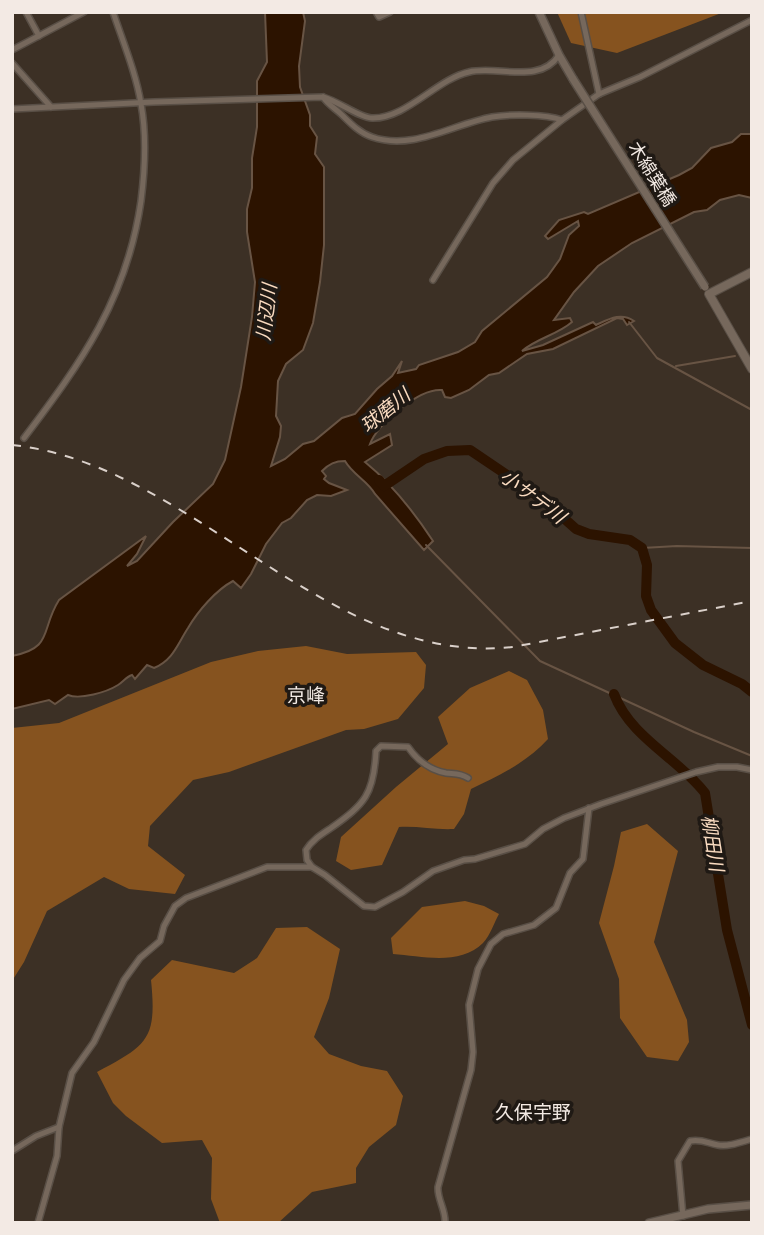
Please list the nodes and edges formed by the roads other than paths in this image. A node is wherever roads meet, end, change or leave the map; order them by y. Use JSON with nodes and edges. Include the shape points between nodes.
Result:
{"nodes":[{"id":1,"x":26,"y":12,"type":"edge"},
{"id":2,"x":84,"y":12,"type":"edge"},
{"id":3,"x":113,"y":12,"type":"edge"},
{"id":4,"x":376,"y":12,"type":"edge"},
{"id":5,"x":390,"y":12,"type":"edge"},
{"id":6,"x":539,"y":12,"type":"edge"},
{"id":7,"x":581,"y":12,"type":"edge"},
{"id":8,"x":752,"y":20,"type":"edge"},
{"id":9,"x":39,"y":36,"type":"junction"},
{"id":10,"x":12,"y":50,"type":"edge"},
{"id":11,"x":559,"y":55,"type":"junction"},
{"id":12,"x":12,"y":63,"type":"edge"},
{"id":13,"x":599,"y":94,"type":"junction"},
{"id":14,"x":320,"y":97,"type":"junction"},
{"id":15,"x":141,"y":102,"type":"junction"},
{"id":16,"x":51,"y":107,"type":"junction"},
{"id":17,"x":12,"y":109,"type":"edge"},
{"id":18,"x":562,"y":120,"type":"junction"},
{"id":19,"x":752,"y":272,"type":"edge"},
{"id":20,"x":433,"y":280,"type":"dead end"},
{"id":21,"x":707,"y":290,"type":"junction"},
{"id":22,"x":752,"y":369,"type":"edge"},
{"id":23,"x":24,"y":438,"type":"dead end"},
{"id":24,"x":752,"y":770,"type":"edge"},
{"id":25,"x":468,"y":778,"type":"dead end"},
{"id":26,"x":589,"y":808,"type":"junction"},
{"id":27,"x":312,"y":867,"type":"junction"},
{"id":28,"x":59,"y":1128,"type":"junction"},
{"id":29,"x":752,"y":1139,"type":"edge"},
{"id":30,"x":12,"y":1151,"type":"edge"},
{"id":31,"x":752,"y":1205,"type":"edge"},
{"id":32,"x":683,"y":1216,"type":"junction"},
{"id":33,"x":38,"y":1223,"type":"edge"},
{"id":34,"x":445,"y":1223,"type":"edge"},
{"id":35,"x":649,"y":1223,"type":"edge"}],
"edges":[{"from":1,"to":9,"type":"street"},
{"from":2,"to":9,"type":"street"},
{"from":3,"to":15,"type":"street"},
{"from":4,"to":5,"type":"street","via":[[379,17]]},
{"from":6,"to":11,"type":"street","name":"木綿葉橋"},
{"from":7,"to":13,"type":"street"},
{"from":8,"to":13,"type":"street"},
{"from":9,"to":10,"type":"street"},
{"from":11,"to":14,"type":"street","via":[[554,63],[524,74],[483,69],[464,73],[390,115],[362,116]]},
{"from":11,"to":21,"type":"street","name":"木綿葉橋","bridge":true},
{"from":12,"to":16,"type":"street"},
{"from":13,"to":18,"type":"street"},
{"from":14,"to":15,"type":"street"},
{"from":14,"to":18,"type":"street","via":[[359,131],[393,141],[493,117]]},
{"from":15,"to":16,"type":"street"},
{"from":15,"to":23,"type":"street","via":[[144,181],[125,272],[92,342]]},
{"from":16,"to":17,"type":"street"},
{"from":18,"to":20,"type":"street","via":[[493,183]]},
{"from":19,"to":21,"type":"main road"},
{"from":21,"to":22,"type":"main road"},
{"from":24,"to":26,"type":"street","via":[[737,766],[696,772]]},
{"from":25,"to":27,"type":"street","via":[[421,763],[408,747],[382,746],[376,751],[372,783],[357,810],[306,850]]},
{"from":26,"to":27,"type":"street","via":[[543,829],[525,844],[432,871],[375,907],[364,906]]},
{"from":26,"to":34,"type":"street","via":[[583,859],[570,873],[556,908],[534,925],[503,934],[491,944],[473,984],[469,1005],[471,1070],[437,1193]]},
{"from":27,"to":28,"type":"street","via":[[267,867],[201,891],[175,906],[160,941],[124,980],[94,1042],[72,1073]]},
{"from":28,"to":30,"type":"street"},
{"from":28,"to":33,"type":"street","via":[[57,1156]]},
{"from":29,"to":32,"type":"street","via":[[726,1145],[690,1141],[678,1161]]},
{"from":31,"to":32,"type":"street"},
{"from":32,"to":35,"type":"street"}]}
